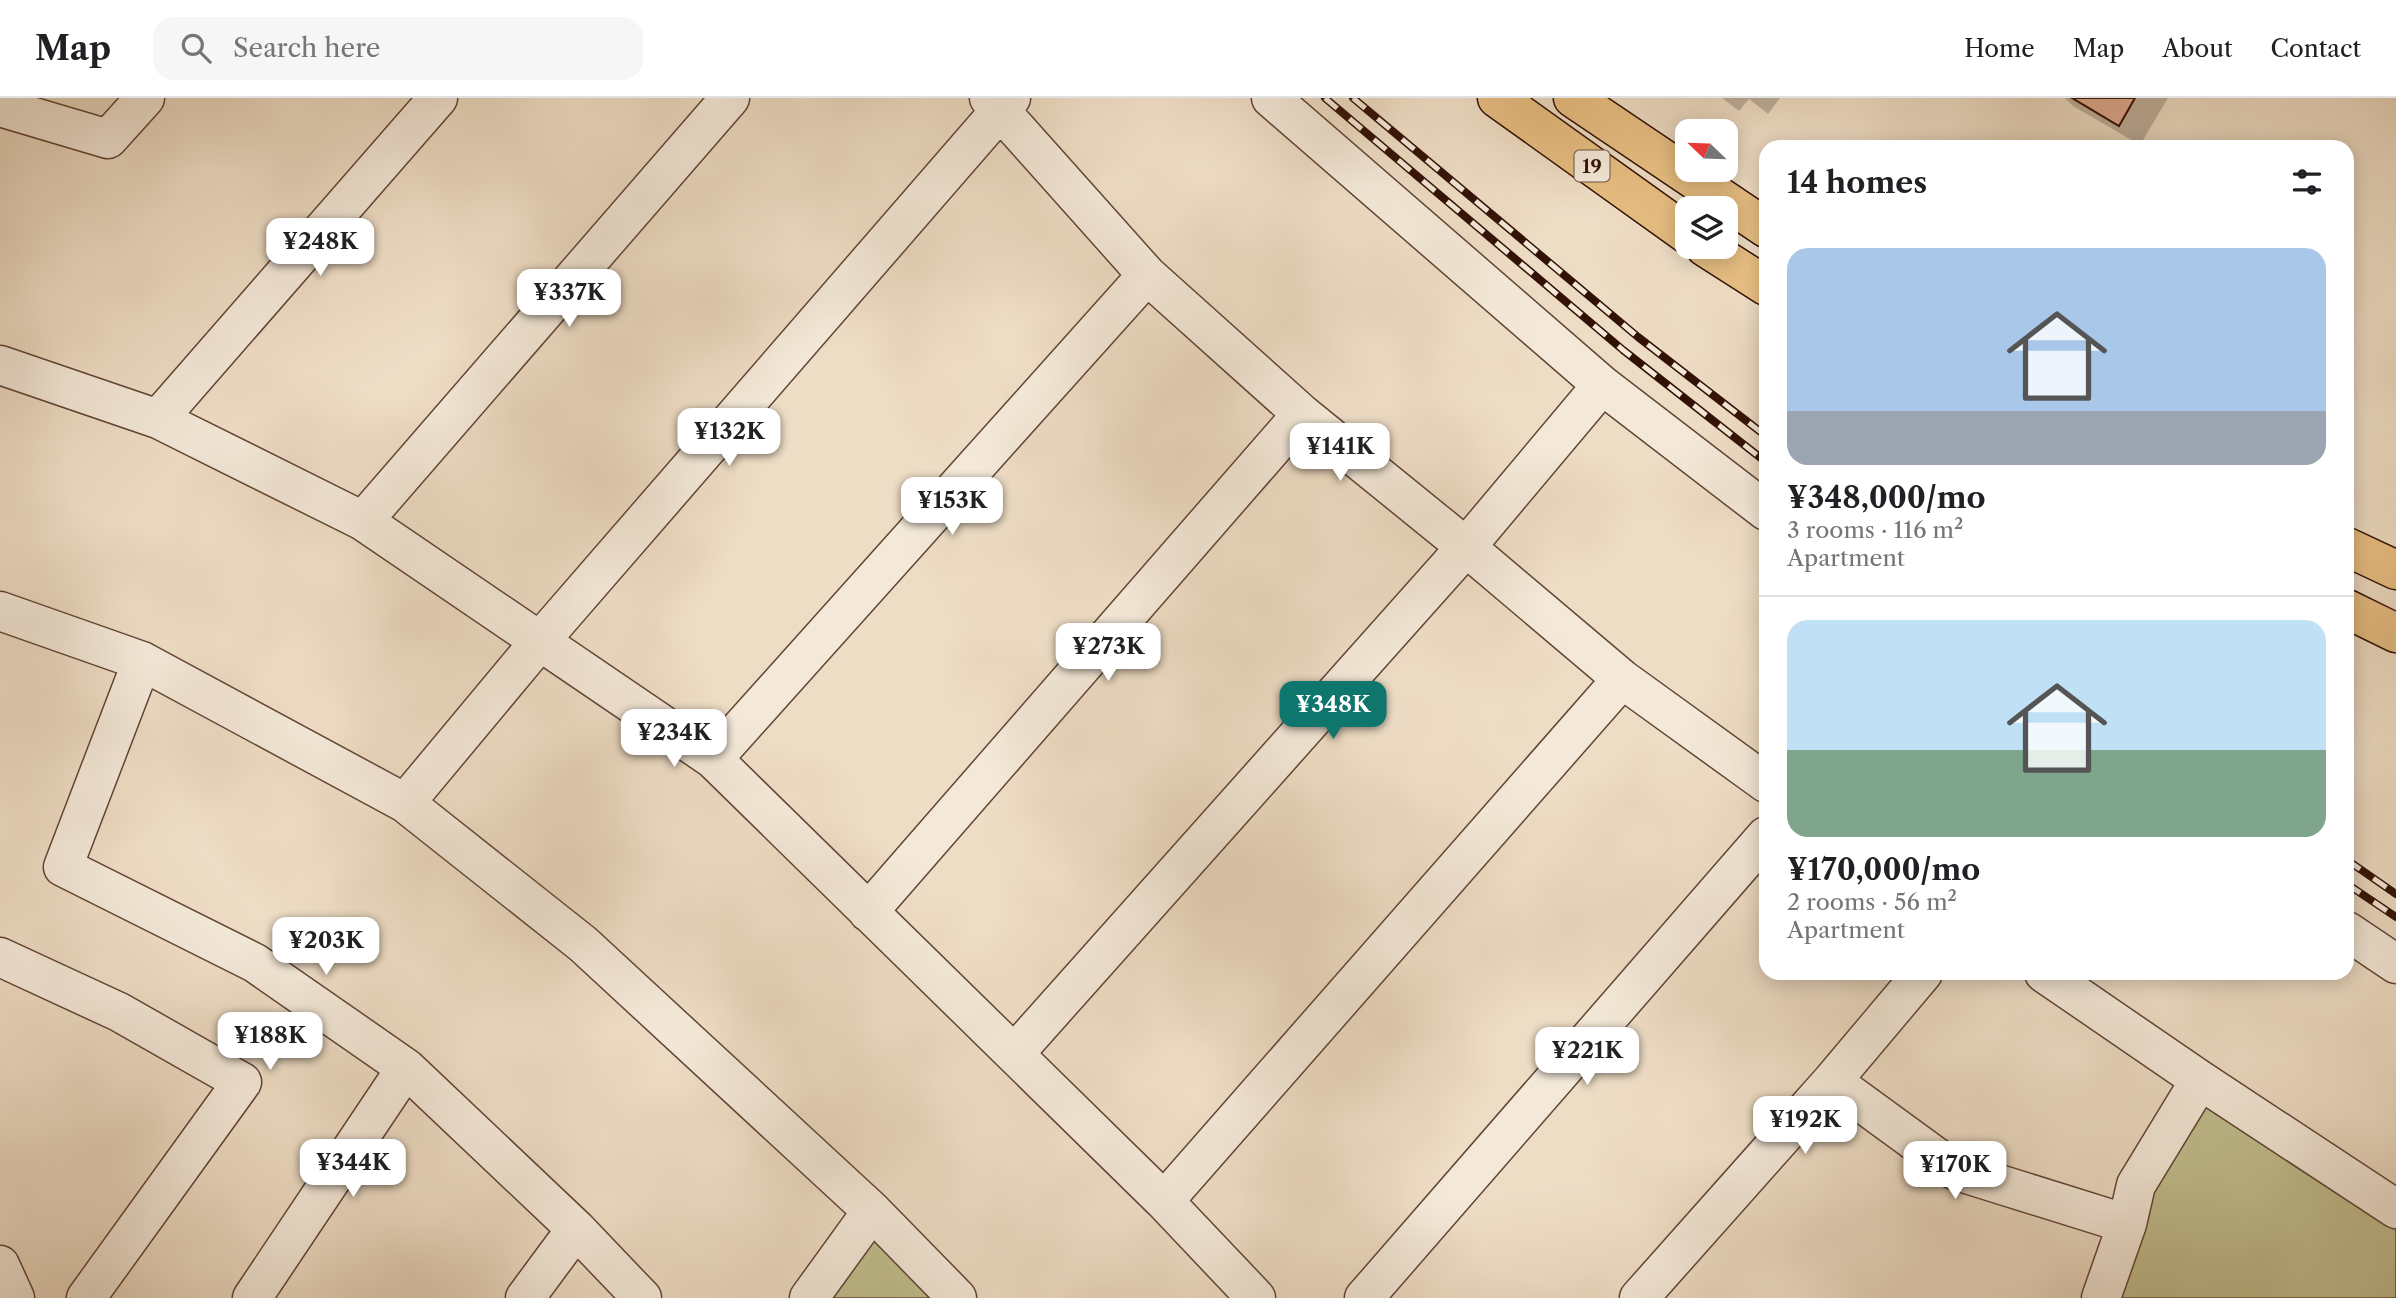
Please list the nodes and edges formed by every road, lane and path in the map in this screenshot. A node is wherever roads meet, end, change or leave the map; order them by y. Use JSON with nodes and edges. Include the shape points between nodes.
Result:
{"nodes":[{"id":1,"x":145,"y":98,"type":"edge"},
{"id":2,"x":438,"y":98,"type":"edge"},
{"id":3,"x":730,"y":98,"type":"edge"},
{"id":4,"x":1271,"y":98,"type":"edge"},
{"id":5,"x":1497,"y":98,"type":"edge"},
{"id":6,"x":1573,"y":98,"type":"edge"},
{"id":7,"x":1000,"y":102,"type":"edge"},
{"id":8,"x":0,"y":107,"type":"edge"},
{"id":9,"x":1759,"y":223,"type":"edge"},
{"id":10,"x":1675,"y":225,"type":"edge"},
{"id":11,"x":1724,"y":259,"type":"edge"},
{"id":12,"x":1147,"y":275,"type":"junction"},
{"id":13,"x":1759,"y":282,"type":"edge"},
{"id":14,"x":0,"y":365,"type":"edge"},
{"id":15,"x":1602,"y":386,"type":"junction"},
{"id":16,"x":1302,"y":414,"type":"junction"},
{"id":17,"x":158,"y":419,"type":"junction"},
{"id":18,"x":1759,"y":506,"type":"edge"},
{"id":19,"x":363,"y":521,"type":"junction"},
{"id":20,"x":1466,"y":547,"type":"junction"},
{"id":21,"x":2354,"y":550,"type":"edge"},
{"id":22,"x":2396,"y":570,"type":"edge"},
{"id":23,"x":0,"y":611,"type":"edge"},
{"id":24,"x":2354,"y":612,"type":"edge"},
{"id":25,"x":2396,"y":633,"type":"edge"},
{"id":26,"x":540,"y":641,"type":"junction"},
{"id":27,"x":142,"y":661,"type":"junction"},
{"id":28,"x":1622,"y":679,"type":"junction"},
{"id":29,"x":713,"y":760,"type":"junction"},
{"id":30,"x":1759,"y":778,"type":"edge"},
{"id":31,"x":405,"y":803,"type":"junction"},
{"id":32,"x":1759,"y":844,"type":"edge"},
{"id":33,"x":868,"y":912,"type":"junction"},
{"id":34,"x":2354,"y":936,"type":"edge"},
{"id":35,"x":0,"y":957,"type":"edge"},
{"id":36,"x":2396,"y":964,"type":"edge"},
{"id":37,"x":1917,"y":980,"type":"edge"},
{"id":38,"x":2054,"y":980,"type":"edge"},
{"id":39,"x":1014,"y":1054,"type":"junction"},
{"id":40,"x":406,"y":1068,"type":"junction"},
{"id":41,"x":2200,"y":1080,"type":"junction"},
{"id":42,"x":1832,"y":1081,"type":"junction"},
{"id":43,"x":1164,"y":1201,"type":"junction"},
{"id":44,"x":2396,"y":1209,"type":"edge"},
{"id":45,"x":872,"y":1212,"type":"junction"},
{"id":46,"x":2127,"y":1224,"type":"junction"},
{"id":47,"x":576,"y":1229,"type":"junction"},
{"id":48,"x":0,"y":1265,"type":"edge"},
{"id":49,"x":15,"y":1298,"type":"edge"},
{"id":50,"x":86,"y":1298,"type":"edge"},
{"id":51,"x":252,"y":1298,"type":"edge"},
{"id":52,"x":525,"y":1298,"type":"edge"},
{"id":53,"x":642,"y":1298,"type":"edge"},
{"id":54,"x":809,"y":1298,"type":"edge"},
{"id":55,"x":957,"y":1298,"type":"edge"},
{"id":56,"x":1256,"y":1298,"type":"edge"},
{"id":57,"x":1364,"y":1298,"type":"edge"},
{"id":58,"x":1639,"y":1298,"type":"edge"},
{"id":59,"x":2101,"y":1298,"type":"edge"}],
"edges":[{"from":1,"to":8,"type":"street","via":[[108,139]]},
{"from":2,"to":17,"type":"street"},
{"from":3,"to":19,"type":"street"},
{"from":4,"to":15,"type":"street"},
{"from":5,"to":10,"type":"main road","number":"19"},
{"from":6,"to":9,"type":"main road","number":"19"},
{"from":7,"to":12,"type":"street"},
{"from":7,"to":26,"type":"street"},
{"from":11,"to":13,"type":"main road"},
{"from":12,"to":16,"type":"street"},
{"from":12,"to":29,"type":"street"},
{"from":14,"to":17,"type":"street"},
{"from":15,"to":18,"type":"street"},
{"from":15,"to":20,"type":"street"},
{"from":16,"to":20,"type":"street"},
{"from":16,"to":33,"type":"street"},
{"from":17,"to":19,"type":"street"},
{"from":19,"to":26,"type":"street"},
{"from":20,"to":28,"type":"street"},
{"from":20,"to":39,"type":"street"},
{"from":21,"to":22,"type":"main road"},
{"from":23,"to":27,"type":"street"},
{"from":24,"to":25,"type":"main road"},
{"from":26,"to":29,"type":"street"},
{"from":26,"to":31,"type":"street"},
{"from":27,"to":31,"type":"street"},
{"from":27,"to":40,"type":"street","via":[[63,867],[255,963]]},
{"from":28,"to":30,"type":"street"},
{"from":28,"to":43,"type":"street"},
{"from":29,"to":33,"type":"street"},
{"from":31,"to":45,"type":"street","via":[[583,944]]},
{"from":32,"to":57,"type":"street"},
{"from":33,"to":39,"type":"street"},
{"from":34,"to":36,"type":"street"},
{"from":35,"to":50,"type":"street","via":[[119,1012],[242,1082]]},
{"from":37,"to":42,"type":"street"},
{"from":38,"to":41,"type":"street"},
{"from":39,"to":43,"type":"street"},
{"from":40,"to":47,"type":"street"},
{"from":40,"to":51,"type":"street"},
{"from":41,"to":44,"type":"street"},
{"from":41,"to":46,"type":"street","via":[[2136,1185]]},
{"from":42,"to":46,"type":"street","via":[[1954,1170]]},
{"from":42,"to":58,"type":"street"},
{"from":43,"to":56,"type":"street"},
{"from":45,"to":54,"type":"street"},
{"from":45,"to":55,"type":"street"},
{"from":46,"to":59,"type":"street"},
{"from":47,"to":52,"type":"street"},
{"from":47,"to":53,"type":"street"},
{"from":48,"to":49,"type":"street"}]}
